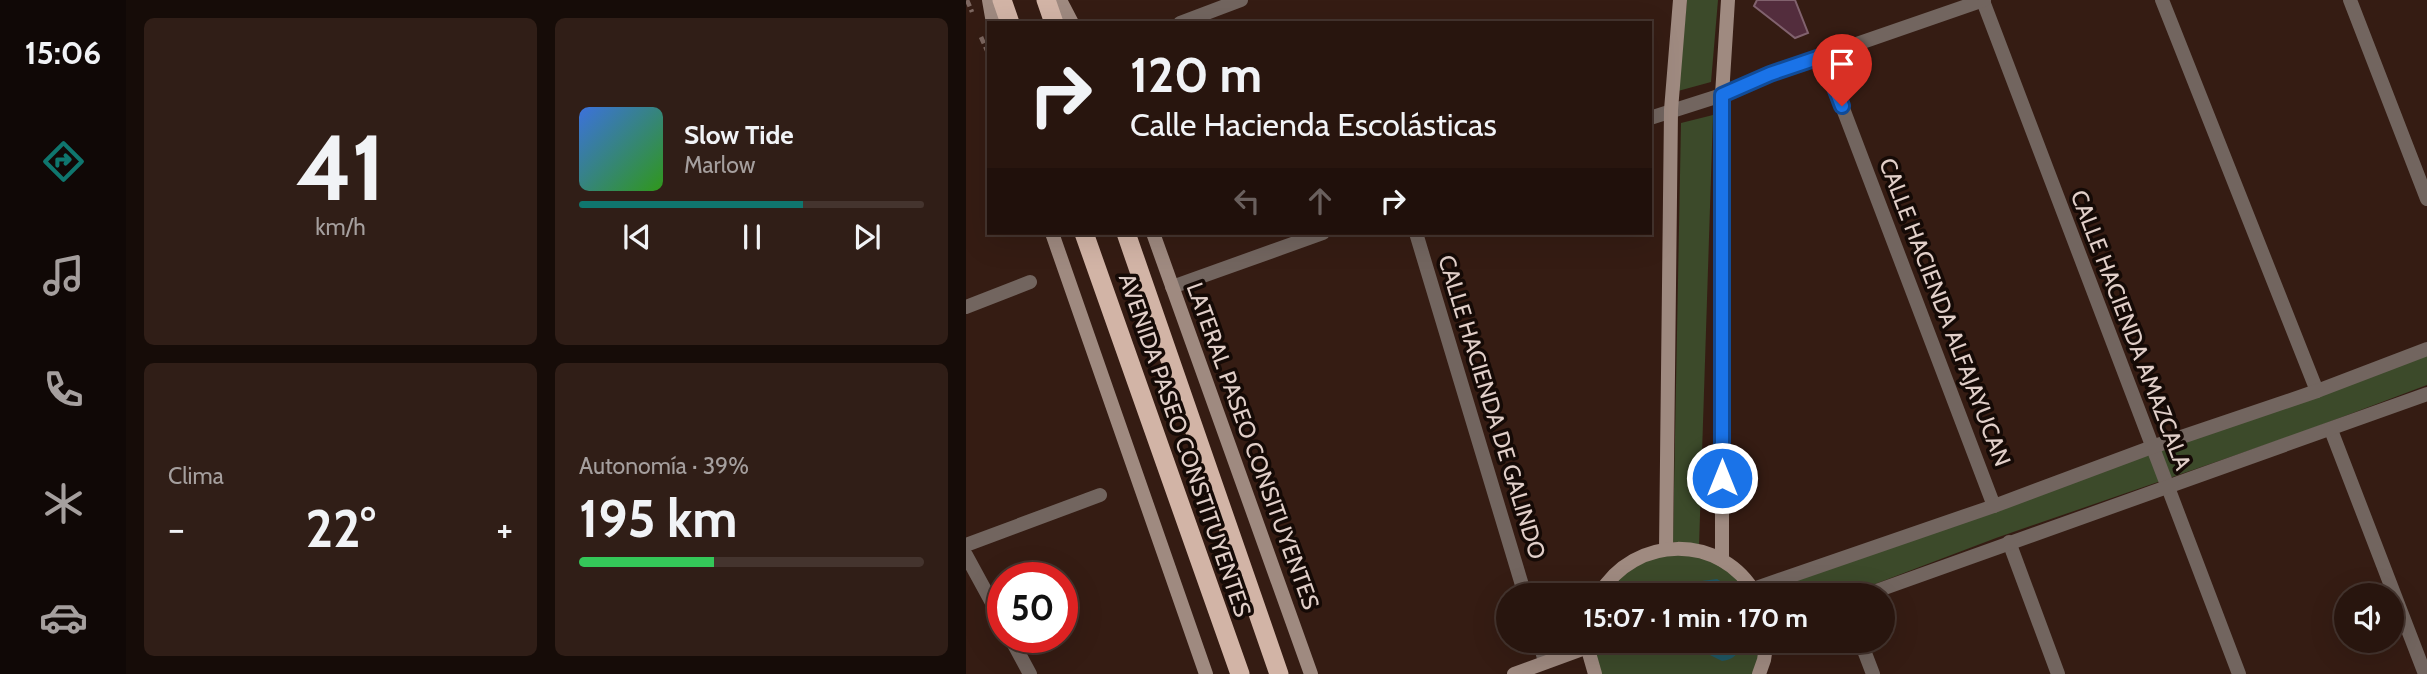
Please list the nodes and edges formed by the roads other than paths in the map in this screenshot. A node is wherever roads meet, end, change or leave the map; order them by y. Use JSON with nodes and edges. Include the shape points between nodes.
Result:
{"nodes":[{"id":1,"x":989,"y":0,"type":"edge"},
{"id":2,"x":1002,"y":0,"type":"edge"},
{"id":3,"x":1046,"y":0,"type":"edge"},
{"id":4,"x":1060,"y":0,"type":"edge"},
{"id":5,"x":1241,"y":0,"type":"edge"},
{"id":6,"x":1680,"y":0,"type":"edge"},
{"id":7,"x":1728,"y":0,"type":"edge"},
{"id":8,"x":1984,"y":0,"type":"edge"},
{"id":9,"x":2162,"y":0,"type":"edge"},
{"id":10,"x":2350,"y":0,"type":"edge"},
{"id":11,"x":993,"y":21,"type":"edge"},
{"id":12,"x":1009,"y":21,"type":"edge"},
{"id":13,"x":1053,"y":21,"type":"edge"},
{"id":14,"x":1071,"y":21,"type":"edge"},
{"id":15,"x":1185,"y":21,"type":"edge"},
{"id":16,"x":1823,"y":56,"type":"junction"},
{"id":17,"x":1722,"y":95,"type":"junction"},
{"id":18,"x":1671,"y":110,"type":"junction"},
{"id":19,"x":1652,"y":117,"type":"edge"},
{"id":20,"x":2427,"y":199,"type":"edge"},
{"id":21,"x":1053,"y":235,"type":"edge"},
{"id":22,"x":1085,"y":235,"type":"edge"},
{"id":23,"x":1127,"y":235,"type":"edge"},
{"id":24,"x":1154,"y":235,"type":"edge"},
{"id":25,"x":1317,"y":235,"type":"edge"},
{"id":26,"x":1417,"y":235,"type":"edge"},
{"id":27,"x":1030,"y":282,"type":"dead end"},
{"id":28,"x":1172,"y":287,"type":"junction"},
{"id":29,"x":966,"y":307,"type":"edge"},
{"id":30,"x":2427,"y":349,"type":"edge"},
{"id":31,"x":2317,"y":391,"type":"junction"},
{"id":32,"x":2427,"y":394,"type":"edge"},
{"id":33,"x":2331,"y":430,"type":"junction"},
{"id":34,"x":2152,"y":447,"type":"junction"},
{"id":35,"x":2166,"y":487,"type":"junction"},
{"id":36,"x":1100,"y":495,"type":"dead end"},
{"id":37,"x":1994,"y":506,"type":"junction"},
{"id":38,"x":2008,"y":542,"type":"junction"},
{"id":39,"x":966,"y":545,"type":"edge"},
{"id":40,"x":1666,"y":548,"type":"junction"},
{"id":41,"x":966,"y":555,"type":"edge"},
{"id":42,"x":1722,"y":560,"type":"junction"},
{"id":43,"x":1521,"y":583,"type":"edge"},
{"id":44,"x":1607,"y":583,"type":"edge"},
{"id":45,"x":1747,"y":583,"type":"edge"},
{"id":46,"x":1780,"y":583,"type":"edge"},
{"id":47,"x":1895,"y":584,"type":"edge"},
{"id":48,"x":987,"y":594,"type":"edge"},
{"id":49,"x":1019,"y":653,"type":"edge"},
{"id":50,"x":1543,"y":653,"type":"edge"},
{"id":51,"x":1566,"y":653,"type":"edge"},
{"id":52,"x":1590,"y":653,"type":"edge"},
{"id":53,"x":1764,"y":653,"type":"edge"},
{"id":54,"x":1865,"y":653,"type":"edge"},
{"id":55,"x":1545,"y":662,"type":"junction"},
{"id":56,"x":1030,"y":674,"type":"edge"},
{"id":57,"x":1206,"y":674,"type":"edge"},
{"id":58,"x":1240,"y":674,"type":"edge"},
{"id":59,"x":1279,"y":674,"type":"edge"},
{"id":60,"x":1311,"y":674,"type":"edge"},
{"id":61,"x":1514,"y":674,"type":"edge"},
{"id":62,"x":1595,"y":674,"type":"edge"},
{"id":63,"x":1759,"y":674,"type":"edge"},
{"id":64,"x":1873,"y":674,"type":"edge"},
{"id":65,"x":2059,"y":674,"type":"edge"},
{"id":66,"x":2239,"y":674,"type":"edge"},
{"id":67,"x":2425,"y":674,"type":"edge"}],
"edges":[{"from":1,"to":11,"type":"main road"},
{"from":2,"to":12,"type":"highway"},
{"from":3,"to":13,"type":"highway"},
{"from":4,"to":14,"type":"main road"},
{"from":5,"to":15,"type":"street"},
{"from":6,"to":18,"type":"main road"},
{"from":7,"to":17,"type":"main road"},
{"from":8,"to":16,"type":"street"},
{"from":8,"to":34,"type":"street","name":"CALLE HACIENDA AMAZCALA"},
{"from":9,"to":31,"type":"street"},
{"from":10,"to":20,"type":"street"},
{"from":16,"to":17,"type":"street"},
{"from":16,"to":37,"type":"street","name":"CALLE HACIENDA ALFAJAYUCAN"},
{"from":17,"to":18,"type":"street"},
{"from":17,"to":42,"type":"main road"},
{"from":18,"to":19,"type":"street"},
{"from":18,"to":40,"type":"main road"},
{"from":21,"to":57,"type":"main road"},
{"from":22,"to":58,"type":"highway","name":"AVENIDA PASEO CONSTITUYENTES"},
{"from":23,"to":59,"type":"highway","name":"AVENIDA PASEO CONSTITUYENTES"},
{"from":24,"to":28,"type":"main road","name":"LATERAL PASEO CONSITUYENTES"},
{"from":25,"to":28,"type":"street"},
{"from":26,"to":43,"type":"street","name":"CALLE HACIENDA DE GALINDO"},
{"from":27,"to":29,"type":"street"},
{"from":28,"to":60,"type":"main road","name":"LATERAL PASEO CONSITUYENTES"},
{"from":30,"to":31,"type":"street"},
{"from":31,"to":34,"type":"street"},
{"from":32,"to":33,"type":"street"},
{"from":33,"to":35,"type":"street"},
{"from":33,"to":67,"type":"street"},
{"from":34,"to":35,"type":"street","name":"CALLE HACIENDA AMAZCALA"},
{"from":34,"to":37,"type":"street"},
{"from":35,"to":38,"type":"street"},
{"from":35,"to":66,"type":"street","name":"CALLE HACIENDA AMAZCALA"},
{"from":36,"to":39,"type":"street"},
{"from":37,"to":46,"type":"street"},
{"from":38,"to":47,"type":"street"},
{"from":38,"to":65,"type":"street"},
{"from":40,"to":42,"type":"main road","via":[[1695,549]]},
{"from":40,"to":44,"type":"main road","via":[[1624,566]]},
{"from":41,"to":48,"type":"street"},
{"from":42,"to":45,"type":"main road"},
{"from":49,"to":56,"type":"street"},
{"from":50,"to":55,"type":"street"},
{"from":51,"to":55,"type":"main road"},
{"from":52,"to":62,"type":"main road"},
{"from":53,"to":63,"type":"main road"},
{"from":54,"to":64,"type":"street"},
{"from":55,"to":61,"type":"main road"}]}
